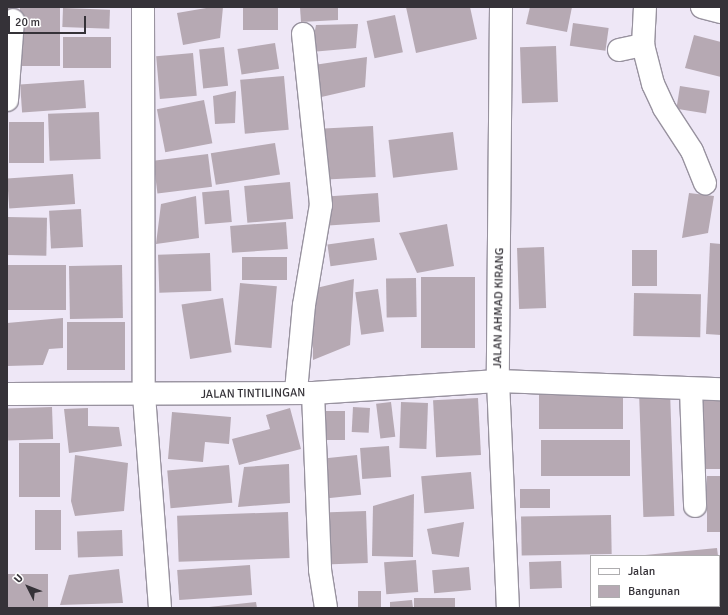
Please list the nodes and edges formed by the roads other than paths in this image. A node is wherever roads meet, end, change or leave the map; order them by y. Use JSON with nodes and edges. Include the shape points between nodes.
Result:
{"nodes":[{"id":1,"x":142,"y":7,"type":"edge"},
{"id":2,"x":502,"y":7,"type":"edge"},
{"id":3,"x":645,"y":7,"type":"edge"},
{"id":4,"x":702,"y":7,"type":"edge"},
{"id":5,"x":721,"y":12,"type":"edge"},
{"id":6,"x":13,"y":20,"type":"dead end"},
{"id":7,"x":303,"y":34,"type":"dead end"},
{"id":8,"x":643,"y":46,"type":"junction"},
{"id":9,"x":618,"y":50,"type":"dead end"},
{"id":10,"x":7,"y":100,"type":"edge"},
{"id":11,"x":705,"y":184,"type":"dead end"},
{"id":12,"x":498,"y":381,"type":"junction"},
{"id":13,"x":691,"y":389,"type":"junction"},
{"id":14,"x":721,"y":389,"type":"edge"},
{"id":15,"x":305,"y":392,"type":"junction"},
{"id":16,"x":7,"y":394,"type":"edge"},
{"id":17,"x":144,"y":395,"type":"junction"},
{"id":18,"x":695,"y":506,"type":"dead end"},
{"id":19,"x":160,"y":608,"type":"edge"},
{"id":20,"x":326,"y":608,"type":"edge"},
{"id":21,"x":508,"y":608,"type":"edge"}],
"edges":[{"from":1,"to":17,"type":"main road"},
{"from":2,"to":12,"type":"main road","name":"JALAN AHMAD KIRANG"},
{"from":3,"to":8,"type":"main road"},
{"from":4,"to":5,"type":"main road"},
{"from":6,"to":10,"type":"main road"},
{"from":7,"to":15,"type":"main road","via":[[321,205],[304,305]]},
{"from":8,"to":9,"type":"main road"},
{"from":8,"to":11,"type":"main road","via":[[653,84],[664,108],[692,151]]},
{"from":12,"to":13,"type":"main road","name":"JALAN TINTILINGAN"},
{"from":12,"to":15,"type":"main road","name":"JALAN TINTILINGAN"},
{"from":12,"to":21,"type":"main road","name":"JALAN AHMAD KIRANG"},
{"from":13,"to":14,"type":"main road","name":"JALAN TINTILINGAN"},
{"from":13,"to":18,"type":"main road"},
{"from":15,"to":17,"type":"main road","name":"JALAN TINTILINGAN"},
{"from":15,"to":20,"type":"main road","via":[[320,570]]},
{"from":16,"to":17,"type":"main road","name":"JALAN TINTILINGAN"},
{"from":17,"to":19,"type":"main road"}]}
